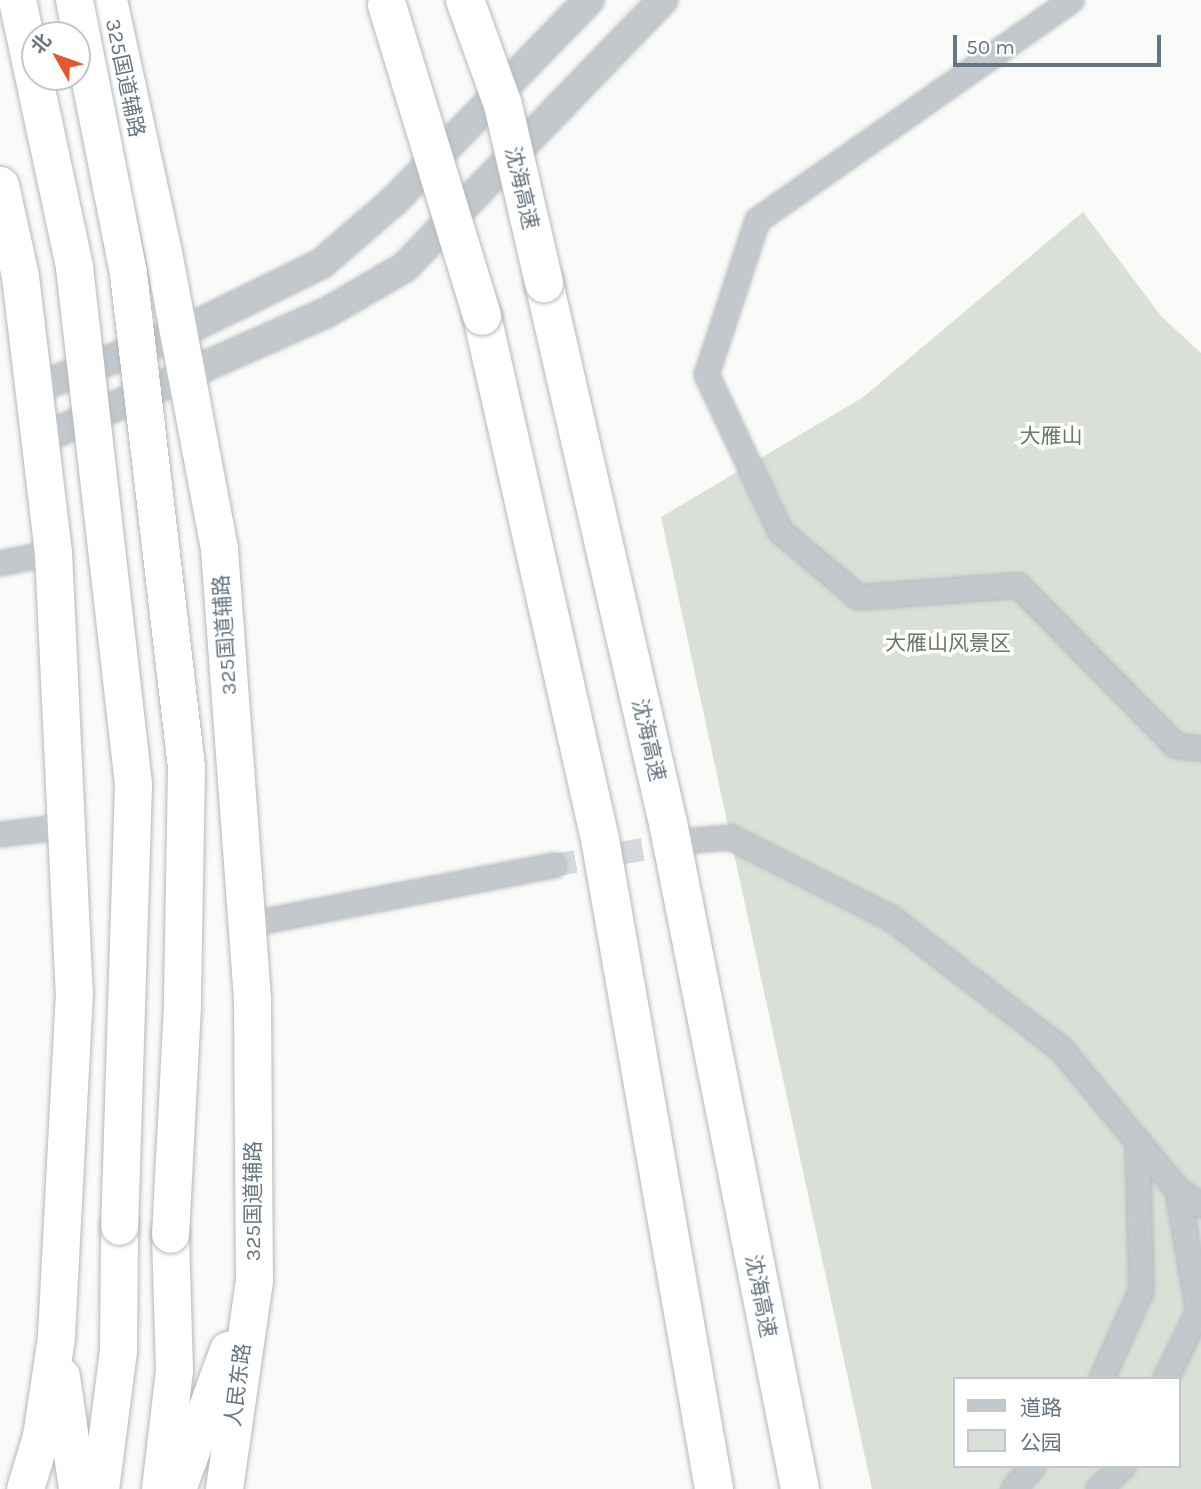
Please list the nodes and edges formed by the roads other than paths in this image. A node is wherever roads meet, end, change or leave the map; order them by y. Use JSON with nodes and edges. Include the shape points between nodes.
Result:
{"nodes":[{"id":1,"x":17,"y":0,"type":"edge"},
{"id":2,"x":74,"y":0,"type":"edge"},
{"id":3,"x":108,"y":0,"type":"edge"},
{"id":4,"x":465,"y":0,"type":"edge"},
{"id":5,"x":589,"y":0,"type":"edge"},
{"id":6,"x":663,"y":0,"type":"edge"},
{"id":7,"x":1071,"y":0,"type":"edge"},
{"id":8,"x":386,"y":2,"type":"edge"},
{"id":9,"x":0,"y":185,"type":"edge"},
{"id":10,"x":177,"y":334,"type":"junction"},
{"id":11,"x":186,"y":378,"type":"junction"},
{"id":12,"x":33,"y":389,"type":"junction"},
{"id":13,"x":39,"y":440,"type":"junction"},
{"id":14,"x":52,"y":552,"type":"junction"},
{"id":15,"x":0,"y":563,"type":"edge"},
{"id":16,"x":1201,"y":748,"type":"edge"},
{"id":17,"x":66,"y":826,"type":"junction"},
{"id":18,"x":0,"y":834,"type":"edge"},
{"id":19,"x":694,"y":840,"type":"tunnel mouth"},
{"id":20,"x":553,"y":865,"type":"tunnel mouth"},
{"id":21,"x":247,"y":923,"type":"junction"},
{"id":22,"x":1137,"y":1140,"type":"junction"},
{"id":23,"x":1177,"y":1189,"type":"junction"},
{"id":24,"x":1201,"y":1205,"type":"edge"},
{"id":25,"x":254,"y":1280,"type":"junction"},
{"id":26,"x":56,"y":1337,"type":"junction"},
{"id":27,"x":1102,"y":1377,"type":"edge"},
{"id":28,"x":1166,"y":1377,"type":"edge"},
{"id":29,"x":1030,"y":1468,"type":"edge"},
{"id":30,"x":1121,"y":1468,"type":"edge"},
{"id":31,"x":25,"y":1489,"type":"edge"},
{"id":32,"x":77,"y":1489,"type":"edge"},
{"id":33,"x":100,"y":1489,"type":"edge"},
{"id":34,"x":160,"y":1489,"type":"edge"},
{"id":35,"x":177,"y":1489,"type":"edge"},
{"id":36,"x":224,"y":1489,"type":"edge"},
{"id":37,"x":715,"y":1489,"type":"edge"},
{"id":38,"x":800,"y":1489,"type":"edge"},
{"id":39,"x":1013,"y":1489,"type":"edge"},
{"id":40,"x":1098,"y":1489,"type":"edge"}],
"edges":[{"from":1,"to":33,"type":"highway","bridge":true,"via":[[74,267],[133,784],[118,1351]]},
{"from":2,"to":34,"type":"highway","bridge":true,"via":[[128,273],[186,766],[182,1006],[170,1234],[174,1370]]},
{"from":3,"to":10,"type":"highway","name":"325国道辅路"},
{"from":4,"to":38,"type":"highway","name":"沈海高速","bridge":true,"via":[[503,105],[668,823]]},
{"from":5,"to":10,"type":"street","via":[[395,200],[321,264]]},
{"from":6,"to":11,"type":"street","via":[[405,267],[327,313]]},
{"from":7,"to":16,"type":"street","via":[[757,220],[706,374],[780,531],[858,597],[1018,585],[1175,745]]},
{"from":8,"to":37,"type":"highway","bridge":true,"via":[[482,316],[600,839]]},
{"from":9,"to":12,"type":"highway","via":[[20,276]]},
{"from":10,"to":11,"type":"highway","name":"325国道辅路"},
{"from":10,"to":12,"type":"street"},
{"from":11,"to":13,"type":"street"},
{"from":11,"to":21,"type":"highway","name":"325国道辅路","via":[[219,549]]},
{"from":12,"to":13,"type":"highway"},
{"from":13,"to":14,"type":"highway"},
{"from":14,"to":15,"type":"street"},
{"from":14,"to":17,"type":"highway"},
{"from":17,"to":18,"type":"street"},
{"from":17,"to":26,"type":"highway","via":[[74,992]]},
{"from":19,"to":22,"type":"street","via":[[730,836],[891,918],[1061,1049]]},
{"from":20,"to":21,"type":"street"},
{"from":21,"to":25,"type":"highway","name":"325国道辅路"},
{"from":22,"to":23,"type":"street"},
{"from":22,"to":27,"type":"street","via":[[1141,1290]]},
{"from":23,"to":24,"type":"street"},
{"from":23,"to":28,"type":"street","via":[[1198,1311]]},
{"from":25,"to":35,"type":"highway"},
{"from":25,"to":36,"type":"highway","name":"人民东路"},
{"from":26,"to":31,"type":"highway","via":[[41,1436]]},
{"from":26,"to":32,"type":"highway"},
{"from":29,"to":39,"type":"street"},
{"from":30,"to":40,"type":"street"}]}
